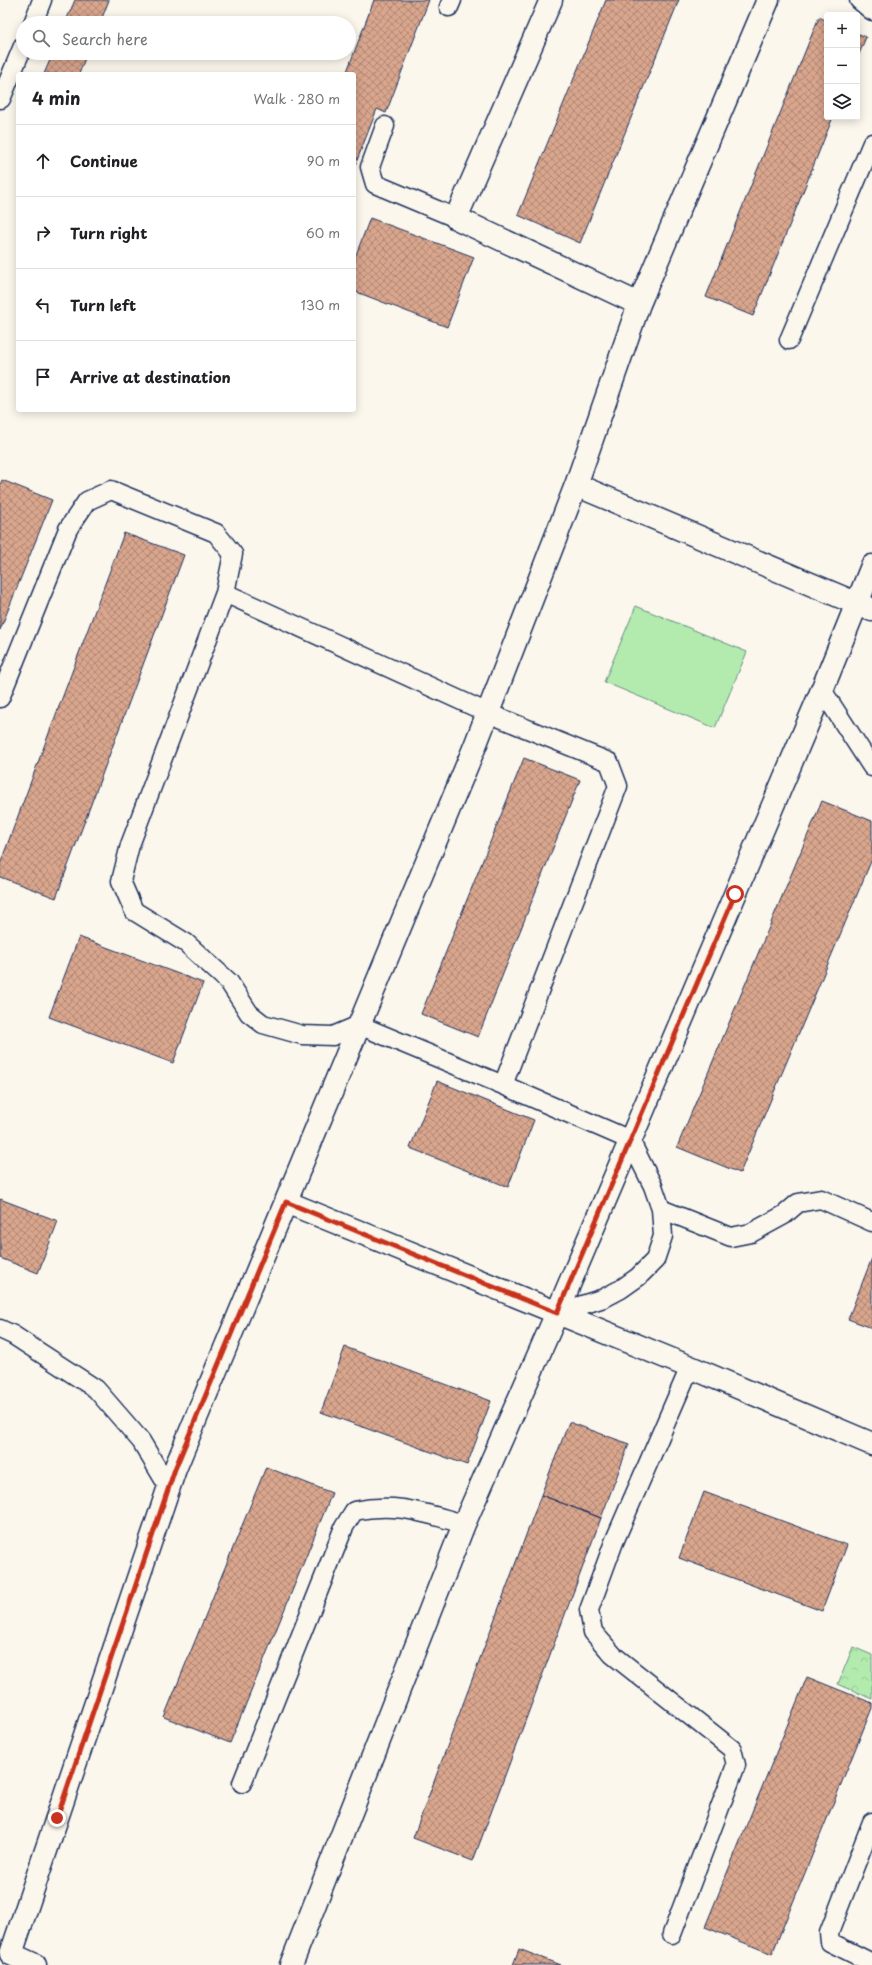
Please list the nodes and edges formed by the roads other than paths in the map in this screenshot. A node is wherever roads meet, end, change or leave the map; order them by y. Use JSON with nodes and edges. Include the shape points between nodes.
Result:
{"nodes":[{"id":1,"x":42,"y":0,"type":"edge"},
{"id":2,"x":551,"y":0,"type":"edge"},
{"id":3,"x":768,"y":0,"type":"edge"},
{"id":4,"x":859,"y":0,"type":"edge"},
{"id":5,"x":872,"y":11,"type":"edge"},
{"id":6,"x":36,"y":16,"type":"edge"},
{"id":7,"x":17,"y":60,"type":"edge"},
{"id":8,"x":1,"y":99,"type":"edge"},
{"id":9,"x":385,"y":126,"type":"dead end"},
{"id":10,"x":872,"y":143,"type":"edge"},
{"id":11,"x":456,"y":218,"type":"junction"},
{"id":12,"x":639,"y":304,"type":"junction"},
{"id":13,"x":789,"y":340,"type":"dead end"},
{"id":14,"x":576,"y":485,"type":"junction"},
{"id":15,"x":872,"y":566,"type":"edge"},
{"id":16,"x":225,"y":593,"type":"junction"},
{"id":17,"x":864,"y":606,"type":"edge"},
{"id":18,"x":822,"y":690,"type":"junction"},
{"id":19,"x":0,"y":698,"type":"edge"},
{"id":20,"x":488,"y":713,"type":"junction"},
{"id":21,"x":872,"y":767,"type":"edge"},
{"id":22,"x":359,"y":1025,"type":"junction"},
{"id":23,"x":504,"y":1085,"type":"junction"},
{"id":24,"x":630,"y":1140,"type":"junction"},
{"id":25,"x":286,"y":1202,"type":"junction"},
{"id":26,"x":661,"y":1209,"type":"junction"},
{"id":27,"x":872,"y":1222,"type":"edge"},
{"id":28,"x":557,"y":1313,"type":"junction"},
{"id":29,"x":0,"y":1329,"type":"edge"},
{"id":30,"x":690,"y":1367,"type":"junction"},
{"id":31,"x":872,"y":1444,"type":"edge"},
{"id":32,"x":169,"y":1488,"type":"junction"},
{"id":33,"x":464,"y":1524,"type":"junction"},
{"id":34,"x":242,"y":1783,"type":"dead end"},
{"id":35,"x":872,"y":1822,"type":"edge"},
{"id":36,"x":672,"y":1934,"type":"dead end"},
{"id":37,"x":6,"y":1956,"type":"edge"},
{"id":38,"x":872,"y":1963,"type":"edge"},
{"id":39,"x":35,"y":1965,"type":"edge"},
{"id":40,"x":290,"y":1965,"type":"edge"}],
"edges":[{"from":1,"to":6,"type":"lane"},
{"from":2,"to":11,"type":"street"},
{"from":3,"to":12,"type":"street"},
{"from":4,"to":5,"type":"lane"},
{"from":7,"to":8,"type":"lane"},
{"from":9,"to":11,"type":"lane","via":[[370,166],[376,184]]},
{"from":10,"to":13,"type":"lane"},
{"from":11,"to":12,"type":"street"},
{"from":12,"to":14,"type":"street"},
{"from":14,"to":17,"type":"street"},
{"from":14,"to":20,"type":"street"},
{"from":15,"to":17,"type":"street"},
{"from":16,"to":19,"type":"lane","via":[[233,554],[216,533],[111,490],[87,501],[68,529]]},
{"from":16,"to":20,"type":"lane"},
{"from":16,"to":22,"type":"lane","via":[[130,845],[121,881],[134,911],[186,943],[229,982],[249,1013],[263,1024],[302,1035],[332,1036]]},
{"from":17,"to":18,"type":"street"},
{"from":18,"to":21,"type":"lane"},
{"from":18,"to":24,"type":"street"},
{"from":20,"to":22,"type":"street"},
{"from":20,"to":23,"type":"lane","via":[[609,762],[618,786]]},
{"from":22,"to":23,"type":"lane"},
{"from":22,"to":25,"type":"street"},
{"from":23,"to":24,"type":"lane"},
{"from":24,"to":26,"type":"lane","via":[[653,1186]]},
{"from":24,"to":28,"type":"street"},
{"from":25,"to":28,"type":"street"},
{"from":25,"to":32,"type":"street"},
{"from":26,"to":27,"type":"lane","via":[[732,1237],[750,1233],[784,1215],[798,1204],[821,1200]]},
{"from":26,"to":28,"type":"lane","via":[[663,1236],[654,1260],[638,1277],[604,1298]]},
{"from":28,"to":30,"type":"street"},
{"from":28,"to":33,"type":"street"},
{"from":29,"to":32,"type":"lane","via":[[96,1389],[141,1441]]},
{"from":30,"to":31,"type":"street"},
{"from":30,"to":36,"type":"lane","via":[[614,1542],[588,1610],[593,1632],[613,1655],[732,1749],[736,1765]]},
{"from":32,"to":37,"type":"street"},
{"from":33,"to":34,"type":"lane","via":[[401,1507],[371,1507],[354,1511],[344,1527]]},
{"from":33,"to":40,"type":"street"},
{"from":35,"to":38,"type":"lane","via":[[829,1933],[830,1942]]},
{"from":37,"to":39,"type":"street"}]}
